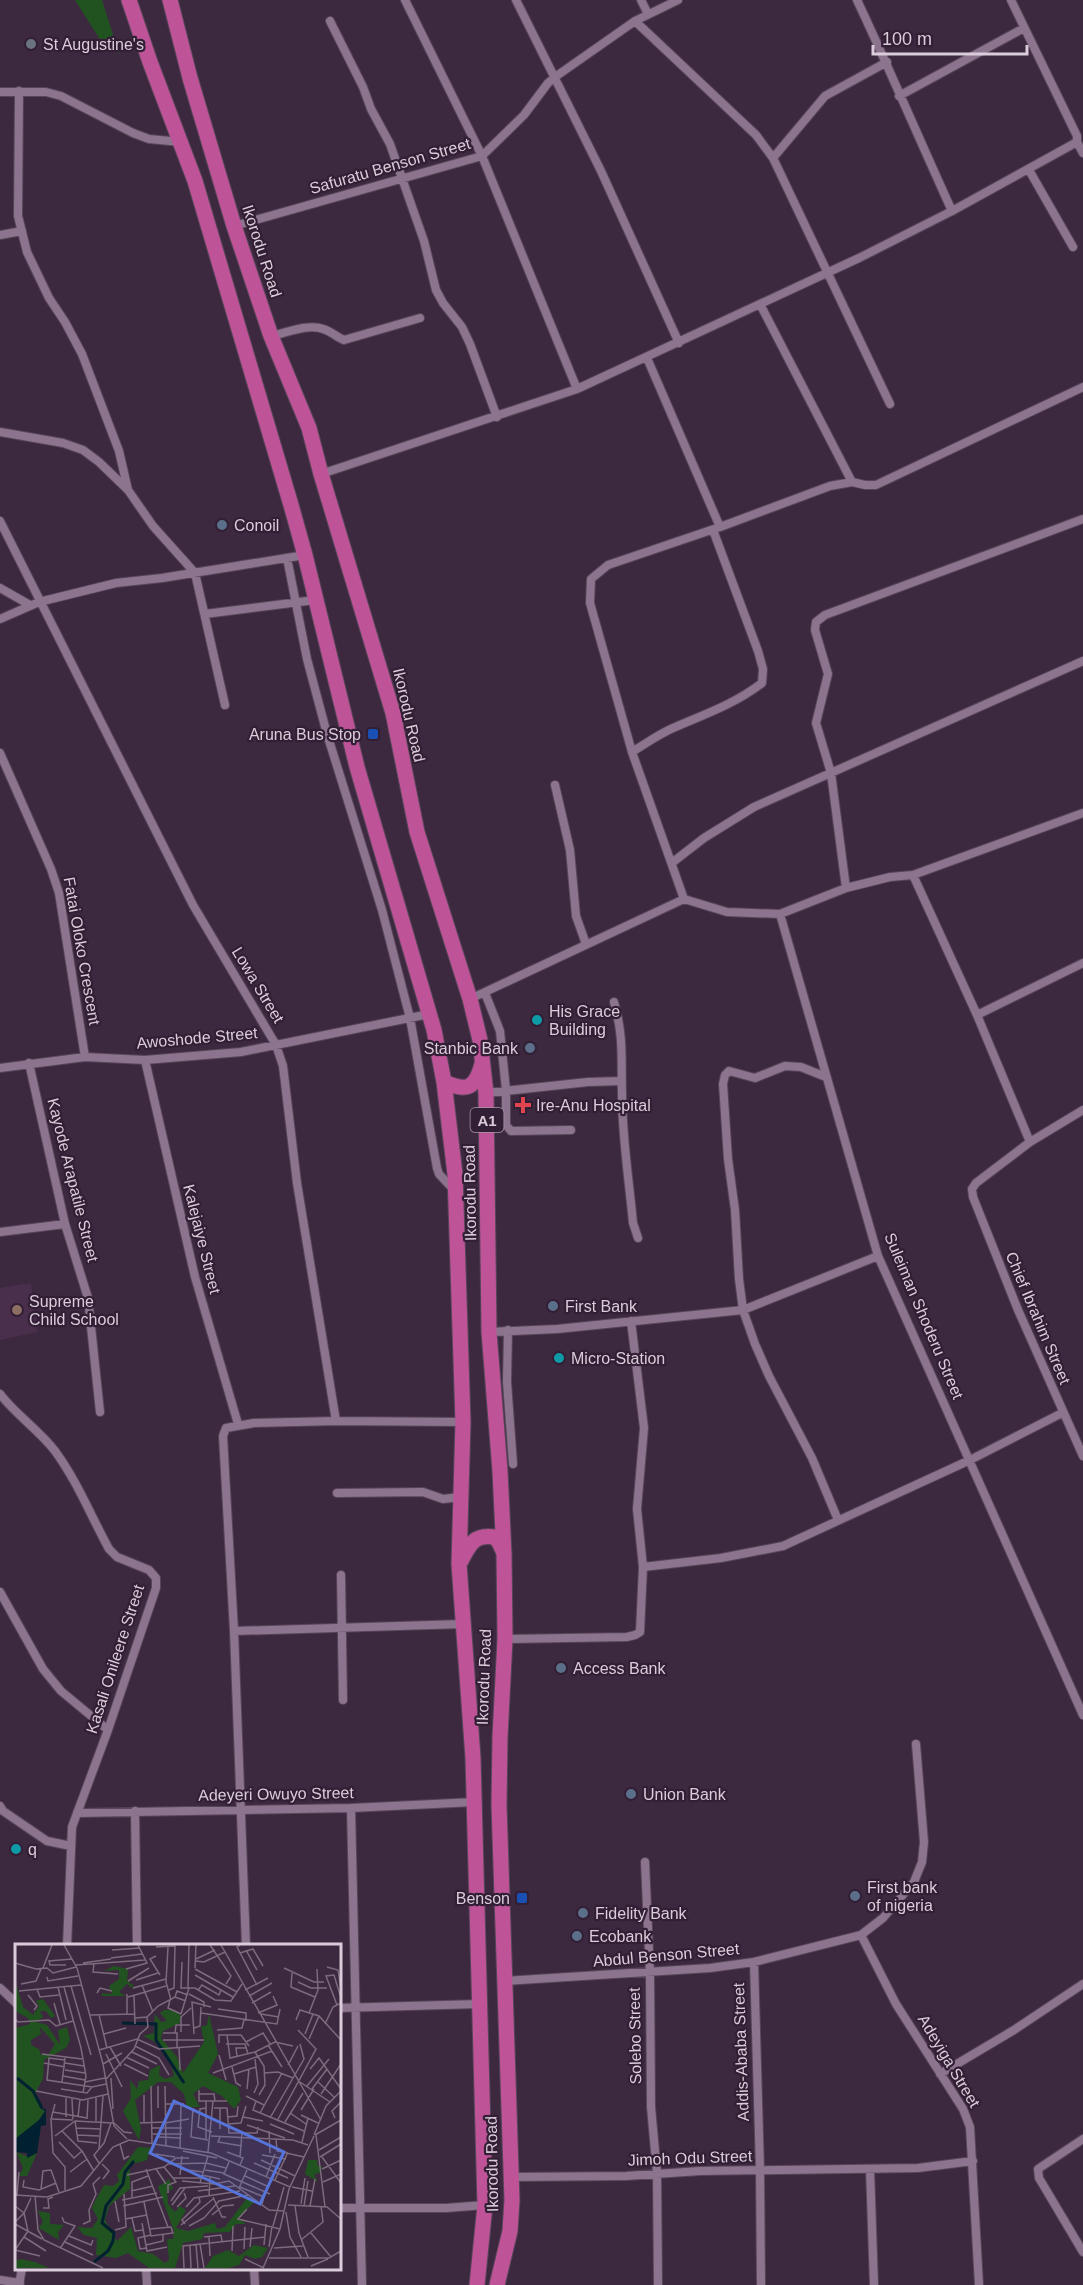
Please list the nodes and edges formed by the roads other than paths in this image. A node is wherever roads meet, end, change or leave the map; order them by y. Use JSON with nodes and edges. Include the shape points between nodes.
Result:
{"nodes":[{"id":1,"x":129,"y":0,"type":"edge"},
{"id":2,"x":170,"y":0,"type":"edge"},
{"id":3,"x":405,"y":0,"type":"edge"},
{"id":4,"x":516,"y":0,"type":"edge"},
{"id":5,"x":641,"y":0,"type":"edge"},
{"id":6,"x":678,"y":0,"type":"edge"},
{"id":7,"x":857,"y":0,"type":"edge"},
{"id":8,"x":1011,"y":0,"type":"edge"},
{"id":9,"x":648,"y":14,"type":"junction"},
{"id":10,"x":330,"y":21,"type":"dead end"},
{"id":11,"x":636,"y":21,"type":"junction"},
{"id":12,"x":1024,"y":28,"type":"junction"},
{"id":13,"x":887,"y":62,"type":"junction"},
{"id":14,"x":555,"y":77,"type":"junction"},
{"id":15,"x":19,"y":91,"type":"junction"},
{"id":16,"x":0,"y":92,"type":"edge"},
{"id":17,"x":899,"y":96,"type":"junction"},
{"id":18,"x":181,"y":142,"type":"junction"},
{"id":19,"x":1077,"y":142,"type":"junction"},
{"id":20,"x":1083,"y":153,"type":"edge"},
{"id":21,"x":482,"y":156,"type":"junction"},
{"id":22,"x":773,"y":158,"type":"junction"},
{"id":23,"x":1029,"y":170,"type":"junction"},
{"id":24,"x":403,"y":179,"type":"junction"},
{"id":25,"x":952,"y":212,"type":"junction"},
{"id":26,"x":234,"y":226,"type":"junction"},
{"id":27,"x":22,"y":231,"type":"junction"},
{"id":28,"x":0,"y":236,"type":"edge"},
{"id":29,"x":1073,"y":247,"type":"dead end"},
{"id":30,"x":827,"y":273,"type":"junction"},
{"id":31,"x":760,"y":304,"type":"junction"},
{"id":32,"x":420,"y":318,"type":"dead end"},
{"id":33,"x":271,"y":336,"type":"junction"},
{"id":34,"x":679,"y":343,"type":"junction"},
{"id":35,"x":647,"y":358,"type":"junction"},
{"id":36,"x":1083,"y":387,"type":"edge"},
{"id":37,"x":577,"y":389,"type":"junction"},
{"id":38,"x":890,"y":404,"type":"dead end"},
{"id":39,"x":497,"y":417,"type":"junction"},
{"id":40,"x":0,"y":432,"type":"edge"},
{"id":41,"x":321,"y":474,"type":"junction"},
{"id":42,"x":852,"y":482,"type":"junction"},
{"id":43,"x":128,"y":490,"type":"junction"},
{"id":44,"x":1083,"y":519,"type":"edge"},
{"id":45,"x":0,"y":521,"type":"edge"},
{"id":46,"x":716,"y":528,"type":"junction"},
{"id":47,"x":305,"y":555,"type":"junction"},
{"id":48,"x":287,"y":558,"type":"junction"},
{"id":49,"x":195,"y":573,"type":"junction"},
{"id":50,"x":0,"y":588,"type":"edge"},
{"id":51,"x":315,"y":600,"type":"junction"},
{"id":52,"x":296,"y":603,"type":"junction"},
{"id":53,"x":34,"y":604,"type":"junction"},
{"id":54,"x":204,"y":614,"type":"junction"},
{"id":55,"x":0,"y":619,"type":"edge"},
{"id":56,"x":1083,"y":661,"type":"edge"},
{"id":57,"x":225,"y":705,"type":"dead end"},
{"id":58,"x":632,"y":752,"type":"junction"},
{"id":59,"x":0,"y":753,"type":"edge"},
{"id":60,"x":831,"y":773,"type":"junction"},
{"id":61,"x":555,"y":785,"type":"dead end"},
{"id":62,"x":1083,"y":813,"type":"edge"},
{"id":63,"x":673,"y":862,"type":"junction"},
{"id":64,"x":913,"y":875,"type":"junction"},
{"id":65,"x":846,"y":888,"type":"junction"},
{"id":66,"x":684,"y":899,"type":"junction"},
{"id":67,"x":780,"y":914,"type":"junction"},
{"id":68,"x":585,"y":944,"type":"junction"},
{"id":69,"x":1083,"y":963,"type":"edge"},
{"id":70,"x":485,"y":993,"type":"junction"},
{"id":71,"x":470,"y":999,"type":"junction"},
{"id":72,"x":614,"y":1002,"type":"dead end"},
{"id":73,"x":429,"y":1014,"type":"junction"},
{"id":74,"x":977,"y":1015,"type":"junction"},
{"id":75,"x":410,"y":1018,"type":"junction"},
{"id":76,"x":276,"y":1045,"type":"junction"},
{"id":77,"x":85,"y":1057,"type":"junction"},
{"id":78,"x":145,"y":1060,"type":"junction"},
{"id":79,"x":483,"y":1062,"type":"junction"},
{"id":80,"x":29,"y":1063,"type":"junction"},
{"id":81,"x":0,"y":1068,"type":"edge"},
{"id":82,"x":826,"y":1077,"type":"junction"},
{"id":83,"x":622,"y":1081,"type":"junction"},
{"id":84,"x":444,"y":1082,"type":"junction"},
{"id":85,"x":506,"y":1090,"type":"junction"},
{"id":86,"x":486,"y":1093,"type":"junction"},
{"id":87,"x":1083,"y":1110,"type":"edge"},
{"id":88,"x":571,"y":1130,"type":"dead end"},
{"id":89,"x":1030,"y":1142,"type":"junction"},
{"id":90,"x":456,"y":1193,"type":"junction"},
{"id":91,"x":65,"y":1224,"type":"junction"},
{"id":92,"x":0,"y":1232,"type":"edge"},
{"id":93,"x":638,"y":1238,"type":"dead end"},
{"id":94,"x":878,"y":1256,"type":"junction"},
{"id":95,"x":743,"y":1310,"type":"junction"},
{"id":96,"x":632,"y":1321,"type":"junction"},
{"id":97,"x":508,"y":1330,"type":"junction"},
{"id":98,"x":489,"y":1332,"type":"junction"},
{"id":99,"x":0,"y":1394,"type":"edge"},
{"id":100,"x":100,"y":1412,"type":"dead end"},
{"id":101,"x":1062,"y":1413,"type":"junction"},
{"id":102,"x":336,"y":1420,"type":"junction"},
{"id":103,"x":463,"y":1422,"type":"junction"},
{"id":104,"x":238,"y":1424,"type":"junction"},
{"id":105,"x":1083,"y":1456,"type":"edge"},
{"id":106,"x":969,"y":1460,"type":"junction"},
{"id":107,"x":513,"y":1464,"type":"dead end"},
{"id":108,"x":338,"y":1493,"type":"dead end"},
{"id":109,"x":460,"y":1497,"type":"junction"},
{"id":110,"x":838,"y":1520,"type":"junction"},
{"id":111,"x":504,"y":1554,"type":"junction"},
{"id":112,"x":459,"y":1564,"type":"junction"},
{"id":113,"x":643,"y":1567,"type":"junction"},
{"id":114,"x":341,"y":1575,"type":"dead end"},
{"id":115,"x":0,"y":1592,"type":"edge"},
{"id":116,"x":463,"y":1624,"type":"junction"},
{"id":117,"x":342,"y":1628,"type":"junction"},
{"id":118,"x":234,"y":1631,"type":"junction"},
{"id":119,"x":505,"y":1639,"type":"junction"},
{"id":120,"x":343,"y":1700,"type":"dead end"},
{"id":121,"x":1083,"y":1715,"type":"edge"},
{"id":122,"x":108,"y":1730,"type":"junction"},
{"id":123,"x":916,"y":1744,"type":"dead end"},
{"id":124,"x":475,"y":1802,"type":"junction"},
{"id":125,"x":0,"y":1806,"type":"edge"},
{"id":126,"x":351,"y":1808,"type":"junction"},
{"id":127,"x":242,"y":1809,"type":"junction"},
{"id":128,"x":135,"y":1811,"type":"junction"},
{"id":129,"x":77,"y":1813,"type":"junction"},
{"id":130,"x":71,"y":1846,"type":"junction"},
{"id":131,"x":645,"y":1862,"type":"dead end"},
{"id":132,"x":861,"y":1935,"type":"junction"},
{"id":133,"x":67,"y":1944,"type":"edge"},
{"id":134,"x":137,"y":1944,"type":"edge"},
{"id":135,"x":246,"y":1944,"type":"edge"},
{"id":136,"x":754,"y":1962,"type":"junction"},
{"id":137,"x":650,"y":1974,"type":"junction"},
{"id":138,"x":506,"y":1981,"type":"junction"},
{"id":139,"x":1083,"y":1984,"type":"edge"},
{"id":140,"x":0,"y":1988,"type":"edge"},
{"id":141,"x":15,"y":2002,"type":"edge"},
{"id":142,"x":479,"y":2004,"type":"junction"},
{"id":143,"x":340,"y":2008,"type":"edge"},
{"id":144,"x":354,"y":2008,"type":"junction"},
{"id":145,"x":940,"y":2074,"type":"junction"},
{"id":146,"x":1083,"y":2139,"type":"edge"},
{"id":147,"x":973,"y":2161,"type":"junction"},
{"id":148,"x":870,"y":2169,"type":"junction"},
{"id":149,"x":760,"y":2170,"type":"junction"},
{"id":150,"x":657,"y":2173,"type":"junction"},
{"id":151,"x":512,"y":2177,"type":"junction"},
{"id":152,"x":485,"y":2205,"type":"junction"},
{"id":153,"x":340,"y":2208,"type":"edge"},
{"id":154,"x":358,"y":2208,"type":"junction"},
{"id":155,"x":1083,"y":2252,"type":"edge"},
{"id":156,"x":146,"y":2270,"type":"edge"},
{"id":157,"x":254,"y":2270,"type":"edge"},
{"id":158,"x":0,"y":2280,"type":"edge"},
{"id":159,"x":20,"y":2284,"type":"edge"},
{"id":160,"x":147,"y":2285,"type":"edge"},
{"id":161,"x":255,"y":2285,"type":"edge"},
{"id":162,"x":362,"y":2285,"type":"edge"},
{"id":163,"x":477,"y":2285,"type":"edge"},
{"id":164,"x":497,"y":2285,"type":"edge"},
{"id":165,"x":658,"y":2285,"type":"edge"},
{"id":166,"x":761,"y":2285,"type":"edge"},
{"id":167,"x":874,"y":2285,"type":"edge"},
{"id":168,"x":979,"y":2285,"type":"edge"}],
"edges":[{"from":1,"to":18,"type":"highway","name":"Ikorodu Road","number":"A1"},
{"from":2,"to":26,"type":"highway","name":"Ikorodu Road","number":"A1"},
{"from":3,"to":21,"type":"street"},
{"from":4,"to":14,"type":"street"},
{"from":5,"to":9,"type":"street"},
{"from":6,"to":9,"type":"street","name":"Safuratu Benson Street"},
{"from":7,"to":13,"type":"street"},
{"from":8,"to":12,"type":"street"},
{"from":9,"to":11,"type":"street","name":"Safuratu Benson Street"},
{"from":10,"to":24,"type":"street"},
{"from":11,"to":14,"type":"street","name":"Safuratu Benson Street"},
{"from":11,"to":22,"type":"street","via":[[756,135]]},
{"from":12,"to":17,"type":"street"},
{"from":12,"to":19,"type":"street"},
{"from":13,"to":17,"type":"street"},
{"from":13,"to":22,"type":"street","via":[[825,96]]},
{"from":14,"to":21,"type":"street","name":"Safuratu Benson Street","via":[[524,115]]},
{"from":14,"to":34,"type":"street"},
{"from":15,"to":16,"type":"street"},
{"from":15,"to":18,"type":"street","via":[[61,96],[133,133]]},
{"from":15,"to":27,"type":"street","via":[[17,194]]},
{"from":17,"to":25,"type":"street"},
{"from":18,"to":47,"type":"highway","name":"Ikorodu Road","number":"A1"},
{"from":19,"to":20,"type":"street"},
{"from":19,"to":23,"type":"street"},
{"from":21,"to":24,"type":"street","name":"Safuratu Benson Street"},
{"from":21,"to":37,"type":"street"},
{"from":22,"to":30,"type":"street"},
{"from":23,"to":25,"type":"street"},
{"from":23,"to":29,"type":"street"},
{"from":24,"to":26,"type":"street","name":"Safuratu Benson Street"},
{"from":24,"to":39,"type":"street","via":[[436,290],[471,344]]},
{"from":25,"to":30,"type":"street"},
{"from":26,"to":33,"type":"highway","name":"Ikorodu Road","number":"A1"},
{"from":27,"to":28,"type":"street"},
{"from":27,"to":43,"type":"street","via":[[27,252],[87,367],[119,451]]},
{"from":30,"to":31,"type":"street"},
{"from":30,"to":38,"type":"street"},
{"from":31,"to":34,"type":"street"},
{"from":31,"to":42,"type":"street"},
{"from":32,"to":33,"type":"street","via":[[344,340],[316,327]]},
{"from":33,"to":41,"type":"highway","name":"Ikorodu Road","number":"A1","via":[[309,428]]},
{"from":34,"to":35,"type":"street"},
{"from":35,"to":37,"type":"street"},
{"from":35,"to":46,"type":"street"},
{"from":36,"to":42,"type":"street","via":[[876,485]]},
{"from":37,"to":39,"type":"street"},
{"from":39,"to":41,"type":"street"},
{"from":40,"to":43,"type":"street","via":[[83,450]]},
{"from":41,"to":71,"type":"highway","name":"Ikorodu Road","number":"A1","via":[[393,713],[417,832]]},
{"from":42,"to":46,"type":"street","via":[[830,486]]},
{"from":43,"to":49,"type":"street","via":[[153,526]]},
{"from":44,"to":60,"type":"street","via":[[825,615],[816,622],[828,674],[816,723]]},
{"from":45,"to":53,"type":"street","name":"Lowa Street"},
{"from":46,"to":58,"type":"street","via":[[758,651],[762,683],[744,696],[670,729]]},
{"from":46,"to":58,"type":"street","via":[[608,565],[591,579],[590,603]]},
{"from":47,"to":48,"type":"street"},
{"from":47,"to":51,"type":"highway","name":"Ikorodu Road","number":"A1"},
{"from":48,"to":49,"type":"street"},
{"from":48,"to":52,"type":"street"},
{"from":49,"to":53,"type":"street","via":[[116,584]]},
{"from":49,"to":54,"type":"street"},
{"from":50,"to":53,"type":"street"},
{"from":51,"to":52,"type":"street"},
{"from":51,"to":73,"type":"highway","name":"Ikorodu Road","number":"A1","via":[[357,767]]},
{"from":52,"to":54,"type":"street"},
{"from":52,"to":75,"type":"street","via":[[327,734],[382,910]]},
{"from":53,"to":55,"type":"street"},
{"from":53,"to":76,"type":"street","name":"Lowa Street","via":[[192,905]]},
{"from":54,"to":57,"type":"street"},
{"from":56,"to":60,"type":"street"},
{"from":58,"to":63,"type":"street"},
{"from":59,"to":77,"type":"street","name":"Fatai Oloko Crescent","via":[[59,893]]},
{"from":60,"to":63,"type":"street","via":[[746,812]]},
{"from":60,"to":65,"type":"street"},
{"from":61,"to":68,"type":"street","via":[[570,850],[576,915]]},
{"from":62,"to":64,"type":"street"},
{"from":63,"to":66,"type":"street"},
{"from":64,"to":65,"type":"street"},
{"from":64,"to":74,"type":"street"},
{"from":65,"to":67,"type":"street"},
{"from":66,"to":67,"type":"street","via":[[727,912]]},
{"from":66,"to":68,"type":"street"},
{"from":67,"to":82,"type":"street","name":"Suleiman Shoderu Street"},
{"from":68,"to":70,"type":"street"},
{"from":69,"to":74,"type":"street"},
{"from":70,"to":71,"type":"street"},
{"from":70,"to":85,"type":"street","via":[[500,1031]]},
{"from":71,"to":79,"type":"highway","name":"Ikorodu Road","number":"A1"},
{"from":72,"to":83,"type":"street","via":[[620,1023]]},
{"from":73,"to":75,"type":"street","name":"Awoshode Street"},
{"from":73,"to":84,"type":"highway","name":"Ikorodu Road","number":"A1"},
{"from":74,"to":89,"type":"street"},
{"from":75,"to":76,"type":"street","name":"Awoshode Street"},
{"from":75,"to":90,"type":"street","via":[[437,1168]]},
{"from":76,"to":78,"type":"street","name":"Awoshode Street"},
{"from":76,"to":102,"type":"street","name":"Lowa Street","via":[[283,1066],[297,1183]]},
{"from":77,"to":78,"type":"street","name":"Awoshode Street"},
{"from":77,"to":80,"type":"street","name":"Awoshode Street"},
{"from":78,"to":104,"type":"street","name":"Kalejaiye Street","via":[[195,1276]]},
{"from":79,"to":84,"type":"highway","via":[[470,1087],[458,1088]]},
{"from":79,"to":86,"type":"highway","name":"Ikorodu Road","number":"A1"},
{"from":80,"to":81,"type":"street","name":"Awoshode Street"},
{"from":80,"to":91,"type":"street","name":"Kayode Arapatile Street"},
{"from":82,"to":94,"type":"street","name":"Suleiman Shoderu Street"},
{"from":82,"to":95,"type":"street","via":[[801,1067],[785,1066],[755,1078],[733,1071],[724,1075]]},
{"from":83,"to":85,"type":"street"},
{"from":83,"to":93,"type":"street","via":[[633,1223]]},
{"from":84,"to":90,"type":"highway","name":"Ikorodu Road","number":"A1"},
{"from":85,"to":86,"type":"street"},
{"from":85,"to":88,"type":"street","via":[[506,1125],[512,1131]]},
{"from":86,"to":98,"type":"highway","name":"Ikorodu Road","number":"A1"},
{"from":87,"to":89,"type":"street"},
{"from":89,"to":101,"type":"street","name":"Chief Ibrahim Street","via":[[972,1189]]},
{"from":90,"to":103,"type":"highway","name":"Ikorodu Road","number":"A1"},
{"from":91,"to":92,"type":"street"},
{"from":91,"to":100,"type":"street","name":"Kayode Arapatile Street","via":[[88,1298]]},
{"from":94,"to":95,"type":"street"},
{"from":94,"to":106,"type":"street","name":"Suleiman Shoderu Street"},
{"from":95,"to":96,"type":"street"},
{"from":95,"to":110,"type":"street","via":[[769,1376],[812,1458]]},
{"from":96,"to":97,"type":"street"},
{"from":96,"to":113,"type":"street","via":[[644,1428],[637,1509]]},
{"from":97,"to":98,"type":"street"},
{"from":97,"to":107,"type":"street"},
{"from":98,"to":111,"type":"highway","name":"Ikorodu Road","number":"A1"},
{"from":99,"to":122,"type":"street","name":"Kasali Onileere Street","via":[[54,1449],[109,1549],[117,1557],[149,1570],[156,1578],[156,1588]]},
{"from":101,"to":105,"type":"street","name":"Chief Ibrahim Street"},
{"from":101,"to":106,"type":"street"},
{"from":102,"to":103,"type":"street"},
{"from":102,"to":104,"type":"street"},
{"from":103,"to":109,"type":"highway","name":"Ikorodu Road","number":"A1"},
{"from":104,"to":118,"type":"street","via":[[226,1428],[223,1436]]},
{"from":106,"to":110,"type":"street"},
{"from":106,"to":121,"type":"street","name":"Suleiman Shoderu Street"},
{"from":108,"to":109,"type":"street","via":[[423,1492],[443,1499]]},
{"from":109,"to":112,"type":"highway","name":"Ikorodu Road","number":"A1"},
{"from":110,"to":113,"type":"street","via":[[783,1546]]},
{"from":111,"to":112,"type":"highway","via":[[494,1537],[478,1537],[472,1540]]},
{"from":111,"to":119,"type":"highway","name":"Ikorodu Road","number":"A1"},
{"from":112,"to":116,"type":"highway","name":"Ikorodu Road","number":"A1"},
{"from":113,"to":119,"type":"street","via":[[640,1632],[635,1635]]},
{"from":114,"to":117,"type":"street"},
{"from":115,"to":122,"type":"street","via":[[43,1669]]},
{"from":116,"to":117,"type":"street"},
{"from":116,"to":124,"type":"highway","name":"Ikorodu Road","number":"A1"},
{"from":117,"to":118,"type":"street"},
{"from":117,"to":120,"type":"street"},
{"from":118,"to":127,"type":"street"},
{"from":119,"to":138,"type":"highway","name":"Ikorodu Road","number":"A1","via":[[499,1805]]},
{"from":122,"to":129,"type":"street","name":"Kasali Onileere Street"},
{"from":123,"to":132,"type":"street","via":[[924,1842],[922,1862],[914,1882],[883,1918]]},
{"from":124,"to":126,"type":"street","name":"Adeyeri Owuyo Street"},
{"from":124,"to":142,"type":"highway","name":"Ikorodu Road","number":"A1"},
{"from":125,"to":130,"type":"street","via":[[47,1841]]},
{"from":126,"to":127,"type":"street","name":"Adeyeri Owuyo Street"},
{"from":126,"to":144,"type":"street"},
{"from":127,"to":128,"type":"street","name":"Adeyeri Owuyo Street"},
{"from":127,"to":135,"type":"street"},
{"from":128,"to":129,"type":"street","name":"Adeyeri Owuyo Street"},
{"from":128,"to":134,"type":"street"},
{"from":129,"to":130,"type":"street","name":"Kasali Onileere Street"},
{"from":130,"to":133,"type":"street","name":"Kasali Onileere Street"},
{"from":131,"to":137,"type":"street","name":"Solebo Street"},
{"from":132,"to":136,"type":"street","name":"Abdul Benson Street"},
{"from":132,"to":145,"type":"street","name":"Adeyiga Street","via":[[896,2004]]},
{"from":136,"to":137,"type":"street","name":"Abdul Benson Street"},
{"from":136,"to":149,"type":"street","name":"Addis-Ababa Street"},
{"from":137,"to":138,"type":"street","name":"Abdul Benson Street"},
{"from":137,"to":150,"type":"street","name":"Solebo Street","via":[[651,2108]]},
{"from":138,"to":151,"type":"highway","name":"Ikorodu Road","number":"A1"},
{"from":139,"to":145,"type":"street"},
{"from":140,"to":141,"type":"street"},
{"from":142,"to":144,"type":"street"},
{"from":142,"to":152,"type":"highway","name":"Ikorodu Road","number":"A1"},
{"from":143,"to":144,"type":"street"},
{"from":144,"to":154,"type":"street"},
{"from":145,"to":147,"type":"street","name":"Adeyiga Street","via":[[970,2127]]},
{"from":146,"to":155,"type":"street","via":[[1038,2169],[1039,2178]]},
{"from":147,"to":148,"type":"street","name":"Jimoh Odu Street"},
{"from":147,"to":168,"type":"street","name":"Adeyiga Street"},
{"from":148,"to":149,"type":"street","name":"Jimoh Odu Street"},
{"from":148,"to":167,"type":"street"},
{"from":149,"to":150,"type":"street","name":"Jimoh Odu Street"},
{"from":149,"to":166,"type":"street","name":"Addis-Ababa Street"},
{"from":150,"to":151,"type":"street","name":"Jimoh Odu Street"},
{"from":150,"to":165,"type":"street","name":"Solebo Street"},
{"from":151,"to":164,"type":"highway","name":"Ikorodu Road","number":"A1","via":[[510,2231]]},
{"from":152,"to":154,"type":"street"},
{"from":152,"to":163,"type":"highway","name":"Ikorodu Road","number":"A1"},
{"from":153,"to":154,"type":"street"},
{"from":154,"to":162,"type":"street"},
{"from":156,"to":160,"type":"street"},
{"from":157,"to":161,"type":"street"},
{"from":158,"to":159,"type":"street"}]}
